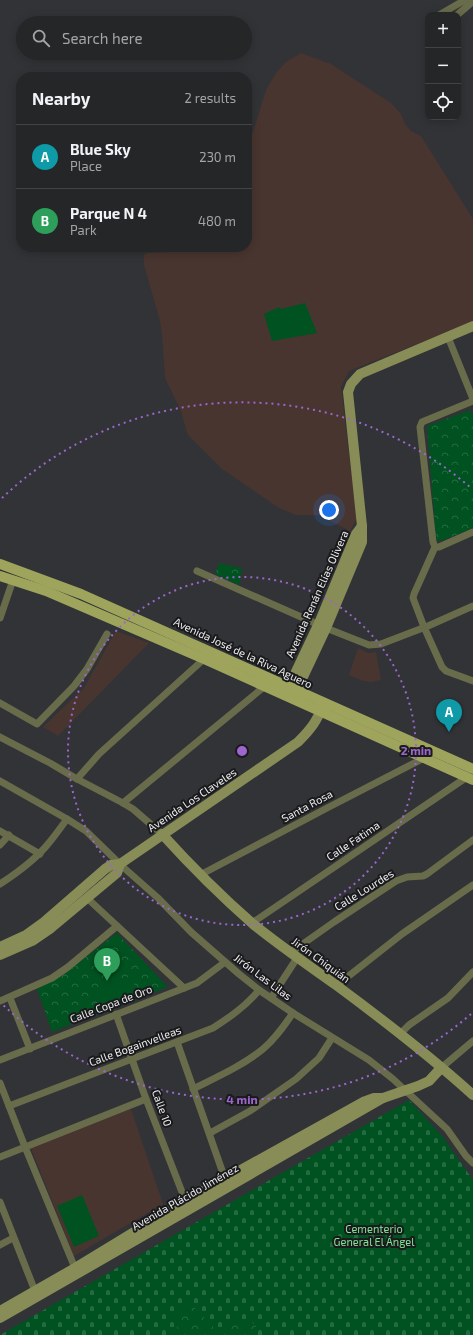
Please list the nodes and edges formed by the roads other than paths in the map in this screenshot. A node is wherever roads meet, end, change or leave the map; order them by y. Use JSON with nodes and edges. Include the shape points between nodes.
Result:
{"nodes":[{"id":1,"x":465,"y":0,"type":"edge"},
{"id":2,"x":472,"y":0,"type":"edge"},
{"id":3,"x":444,"y":12,"type":"edge"},
{"id":4,"x":461,"y":12,"type":"edge"},
{"id":5,"x":473,"y":326,"type":"edge"},
{"id":6,"x":448,"y":337,"type":"junction"},
{"id":7,"x":473,"y":400,"type":"edge"},
{"id":8,"x":473,"y":532,"type":"edge"},
{"id":9,"x":435,"y":547,"type":"junction"},
{"id":10,"x":0,"y":564,"type":"edge"},
{"id":11,"x":197,"y":570,"type":"dead end"},
{"id":12,"x":0,"y":576,"type":"edge"},
{"id":13,"x":13,"y":580,"type":"junction"},
{"id":14,"x":473,"y":606,"type":"edge"},
{"id":15,"x":0,"y":618,"type":"edge"},
{"id":16,"x":322,"y":627,"type":"junction"},
{"id":17,"x":424,"y":627,"type":"junction"},
{"id":18,"x":107,"y":634,"type":"dead end"},
{"id":19,"x":204,"y":659,"type":"junction"},
{"id":20,"x":240,"y":670,"type":"junction"},
{"id":21,"x":472,"y":679,"type":"edge"},
{"id":22,"x":265,"y":686,"type":"junction"},
{"id":23,"x":291,"y":693,"type":"junction"},
{"id":24,"x":0,"y":703,"type":"edge"},
{"id":25,"x":322,"y":708,"type":"junction"},
{"id":26,"x":0,"y":737,"type":"edge"},
{"id":27,"x":424,"y":758,"type":"junction"},
{"id":28,"x":471,"y":775,"type":"edge"},
{"id":29,"x":77,"y":780,"type":"junction"},
{"id":30,"x":0,"y":781,"type":"edge"},
{"id":31,"x":123,"y":803,"type":"junction"},
{"id":32,"x":67,"y":819,"type":"junction"},
{"id":33,"x":0,"y":831,"type":"edge"},
{"id":34,"x":162,"y":834,"type":"junction"},
{"id":35,"x":9,"y":835,"type":"junction"},
{"id":36,"x":473,"y":840,"type":"edge"},
{"id":37,"x":0,"y":845,"type":"edge"},
{"id":38,"x":40,"y":854,"type":"junction"},
{"id":39,"x":120,"y":864,"type":"junction"},
{"id":40,"x":200,"y":875,"type":"junction"},
{"id":41,"x":0,"y":884,"type":"edge"},
{"id":42,"x":473,"y":885,"type":"edge"},
{"id":43,"x":87,"y":898,"type":"junction"},
{"id":44,"x":252,"y":923,"type":"junction"},
{"id":45,"x":117,"y":926,"type":"junction"},
{"id":46,"x":0,"y":947,"type":"edge"},
{"id":47,"x":0,"y":955,"type":"edge"},
{"id":48,"x":294,"y":956,"type":"junction"},
{"id":49,"x":225,"y":962,"type":"junction"},
{"id":50,"x":473,"y":972,"type":"edge"},
{"id":51,"x":336,"y":986,"type":"junction"},
{"id":52,"x":184,"y":988,"type":"junction"},
{"id":53,"x":259,"y":990,"type":"junction"},
{"id":54,"x":10,"y":998,"type":"junction"},
{"id":55,"x":271,"y":998,"type":"junction"},
{"id":56,"x":0,"y":1001,"type":"edge"},
{"id":57,"x":293,"y":1013,"type":"junction"},
{"id":58,"x":116,"y":1014,"type":"junction"},
{"id":59,"x":400,"y":1034,"type":"junction"},
{"id":60,"x":332,"y":1038,"type":"junction"},
{"id":61,"x":473,"y":1041,"type":"edge"},
{"id":62,"x":177,"y":1042,"type":"junction"},
{"id":63,"x":30,"y":1048,"type":"junction"},
{"id":64,"x":133,"y":1058,"type":"junction"},
{"id":65,"x":0,"y":1060,"type":"edge"},
{"id":66,"x":441,"y":1068,"type":"junction"},
{"id":67,"x":0,"y":1083,"type":"edge"},
{"id":68,"x":193,"y":1089,"type":"junction"},
{"id":69,"x":406,"y":1090,"type":"junction"},
{"id":70,"x":473,"y":1095,"type":"edge"},
{"id":71,"x":383,"y":1098,"type":"junction"},
{"id":72,"x":146,"y":1099,"type":"junction"},
{"id":73,"x":9,"y":1106,"type":"junction"},
{"id":74,"x":210,"y":1133,"type":"junction"},
{"id":75,"x":25,"y":1147,"type":"junction"},
{"id":76,"x":0,"y":1157,"type":"edge"},
{"id":77,"x":473,"y":1163,"type":"edge"},
{"id":78,"x":225,"y":1178,"type":"junction"},
{"id":79,"x":0,"y":1202,"type":"edge"},
{"id":80,"x":187,"y":1205,"type":"junction"},
{"id":81,"x":13,"y":1238,"type":"junction"},
{"id":82,"x":0,"y":1245,"type":"edge"},
{"id":83,"x":74,"y":1268,"type":"junction"},
{"id":84,"x":36,"y":1291,"type":"junction"},
{"id":85,"x":0,"y":1311,"type":"edge"},
{"id":86,"x":0,"y":1318,"type":"edge"}],
"edges":[{"from":1,"to":3,"type":"street"},
{"from":2,"to":4,"type":"street"},
{"from":5,"to":6,"type":"street","name":"Avenida Renán Elías Olivera"},
{"from":6,"to":7,"type":"street"},
{"from":6,"to":16,"type":"street","name":"Avenida Renán Elías Olivera","via":[[360,374],[351,384],[348,392],[362,542],[345,571]]},
{"from":7,"to":9,"type":"street","via":[[427,419],[420,427]]},
{"from":8,"to":9,"type":"street"},
{"from":9,"to":17,"type":"street","via":[[414,594],[414,602]]},
{"from":10,"to":20,"type":"main road","name":"Avenida José de la Riva Aguero","via":[[81,594]]},
{"from":11,"to":16,"type":"street"},
{"from":12,"to":13,"type":"main road","name":"Avenida José de la Riva Aguero"},
{"from":13,"to":15,"type":"street"},
{"from":13,"to":19,"type":"main road","name":"Avenida José de la Riva Aguero","via":[[46,591]]},
{"from":14,"to":17,"type":"street"},
{"from":16,"to":17,"type":"street","via":[[372,645]]},
{"from":16,"to":23,"type":"street","name":"Avenida Renán Elías Olivera"},
{"from":17,"to":21,"type":"street","via":[[442,667],[446,671]]},
{"from":18,"to":24,"type":"street","via":[[74,686],[37,724]]},
{"from":19,"to":20,"type":"main road","name":"Avenida José de la Riva Aguero"},
{"from":19,"to":29,"type":"street","via":[[99,754]]},
{"from":20,"to":22,"type":"main road","name":"Avenida José de la Riva Aguero"},
{"from":20,"to":23,"type":"main road","name":"Avenida José de la Riva Aguero"},
{"from":22,"to":23,"type":"main road","name":"Avenida José de la Riva Aguero"},
{"from":22,"to":31,"type":"street"},
{"from":23,"to":25,"type":"main road","name":"Avenida José de la Riva Aguero"},
{"from":25,"to":27,"type":"main road","name":"Avenida José de la Riva Aguero"},
{"from":25,"to":28,"type":"main road","name":"Avenida José de la Riva Aguero"},
{"from":25,"to":34,"type":"street","name":"Avenida Los Claveles","via":[[313,726],[298,742]]},
{"from":26,"to":29,"type":"street"},
{"from":27,"to":28,"type":"main road","name":"Avenida José de la Riva Aguero"},
{"from":27,"to":40,"type":"street","name":"Santa Rosa"},
{"from":28,"to":44,"type":"street","name":"Calle Fatima"},
{"from":29,"to":31,"type":"street"},
{"from":30,"to":32,"type":"street","name":"Jirón Las Lilas"},
{"from":31,"to":34,"type":"street"},
{"from":32,"to":38,"type":"street"},
{"from":32,"to":39,"type":"street","name":"Jirón Las Lilas","via":[[86,831]]},
{"from":33,"to":35,"type":"street"},
{"from":34,"to":39,"type":"street","name":"Avenida Los Claveles"},
{"from":34,"to":40,"type":"street","name":"Jirón Chiquián"},
{"from":35,"to":37,"type":"street"},
{"from":35,"to":38,"type":"street"},
{"from":36,"to":48,"type":"street","name":"Calle Lourdes","via":[[432,872],[396,881],[334,922]]},
{"from":38,"to":41,"type":"street"},
{"from":39,"to":43,"type":"street","name":"Avenida Los Claveles","via":[[117,873]]},
{"from":39,"to":46,"type":"street","name":"Avenida Los Claveles","via":[[105,869],[26,935]]},
{"from":39,"to":49,"type":"street","name":"Jirón Las Lilas"},
{"from":40,"to":44,"type":"street","name":"Jirón Chiquián"},
{"from":42,"to":51,"type":"street","via":[[402,934]]},
{"from":43,"to":45,"type":"street"},
{"from":43,"to":47,"type":"street","name":"Avenida Los Claveles","via":[[51,928]]},
{"from":44,"to":48,"type":"street","name":"Jirón Chiquián"},
{"from":45,"to":52,"type":"street"},
{"from":45,"to":54,"type":"street","via":[[52,978]]},
{"from":48,"to":51,"type":"street","name":"Jirón Chiquián"},
{"from":48,"to":55,"type":"street","name":"Calle Lourdes"},
{"from":49,"to":52,"type":"street","name":"Calle Copa de Oro","via":[[197,983]]},
{"from":49,"to":53,"type":"street","name":"Jirón Las Lilas"},
{"from":50,"to":59,"type":"street","via":[[448,998]]},
{"from":51,"to":59,"type":"street","name":"Jirón Chiquián"},
{"from":52,"to":58,"type":"street","name":"Calle Copa de Oro"},
{"from":53,"to":55,"type":"street","name":"Jirón Las Lilas"},
{"from":53,"to":62,"type":"street","name":"Calle Bogainvelleas","via":[[250,1001],[225,1021]]},
{"from":54,"to":56,"type":"street"},
{"from":54,"to":63,"type":"street"},
{"from":55,"to":57,"type":"street","name":"Jirón Las Lilas"},
{"from":57,"to":60,"type":"street","name":"Jirón Las Lilas"},
{"from":57,"to":68,"type":"street","via":[[263,1048],[230,1070]]},
{"from":58,"to":63,"type":"street","name":"Calle Copa de Oro"},
{"from":58,"to":64,"type":"street","name":"Calle 10"},
{"from":59,"to":66,"type":"street","name":"Jirón Chiquián"},
{"from":60,"to":69,"type":"street","name":"Jirón Las Lilas","via":[[369,1060]]},
{"from":60,"to":74,"type":"street","via":[[318,1058],[296,1079],[250,1111]]},
{"from":61,"to":66,"type":"street"},
{"from":62,"to":64,"type":"street","name":"Calle Bogainvelleas"},
{"from":62,"to":68,"type":"street"},
{"from":63,"to":65,"type":"street","name":"Calle Copa de Oro"},
{"from":64,"to":72,"type":"street","name":"Calle 10"},
{"from":64,"to":73,"type":"street","name":"Calle Bogainvelleas"},
{"from":66,"to":69,"type":"street","name":"Avenida Plácido Jiménez","via":[[429,1081]]},
{"from":66,"to":70,"type":"street","name":"Jirón Chiquián"},
{"from":67,"to":73,"type":"street"},
{"from":68,"to":74,"type":"street"},
{"from":69,"to":71,"type":"street","name":"Avenida Plácido Jiménez"},
{"from":69,"to":77,"type":"street","name":"Jirón Las Lilas","via":[[447,1129]]},
{"from":71,"to":78,"type":"street","name":"Avenida Plácido Jiménez","via":[[363,1102]]},
{"from":71,"to":80,"type":"street","name":"Avenida Plácido Jiménez"},
{"from":72,"to":75,"type":"street"},
{"from":72,"to":80,"type":"street","name":"Calle 10"},
{"from":73,"to":75,"type":"street"},
{"from":74,"to":78,"type":"street"},
{"from":75,"to":76,"type":"street"},
{"from":75,"to":83,"type":"street"},
{"from":78,"to":80,"type":"street","name":"Avenida Plácido Jiménez"},
{"from":79,"to":81,"type":"street"},
{"from":80,"to":83,"type":"street","name":"Avenida Plácido Jiménez"},
{"from":80,"to":86,"type":"street","name":"Avenida Plácido Jiménez"},
{"from":81,"to":82,"type":"street"},
{"from":81,"to":84,"type":"street"},
{"from":83,"to":84,"type":"street","name":"Avenida Plácido Jiménez"},
{"from":84,"to":85,"type":"street","name":"Avenida Plácido Jiménez"}]}
